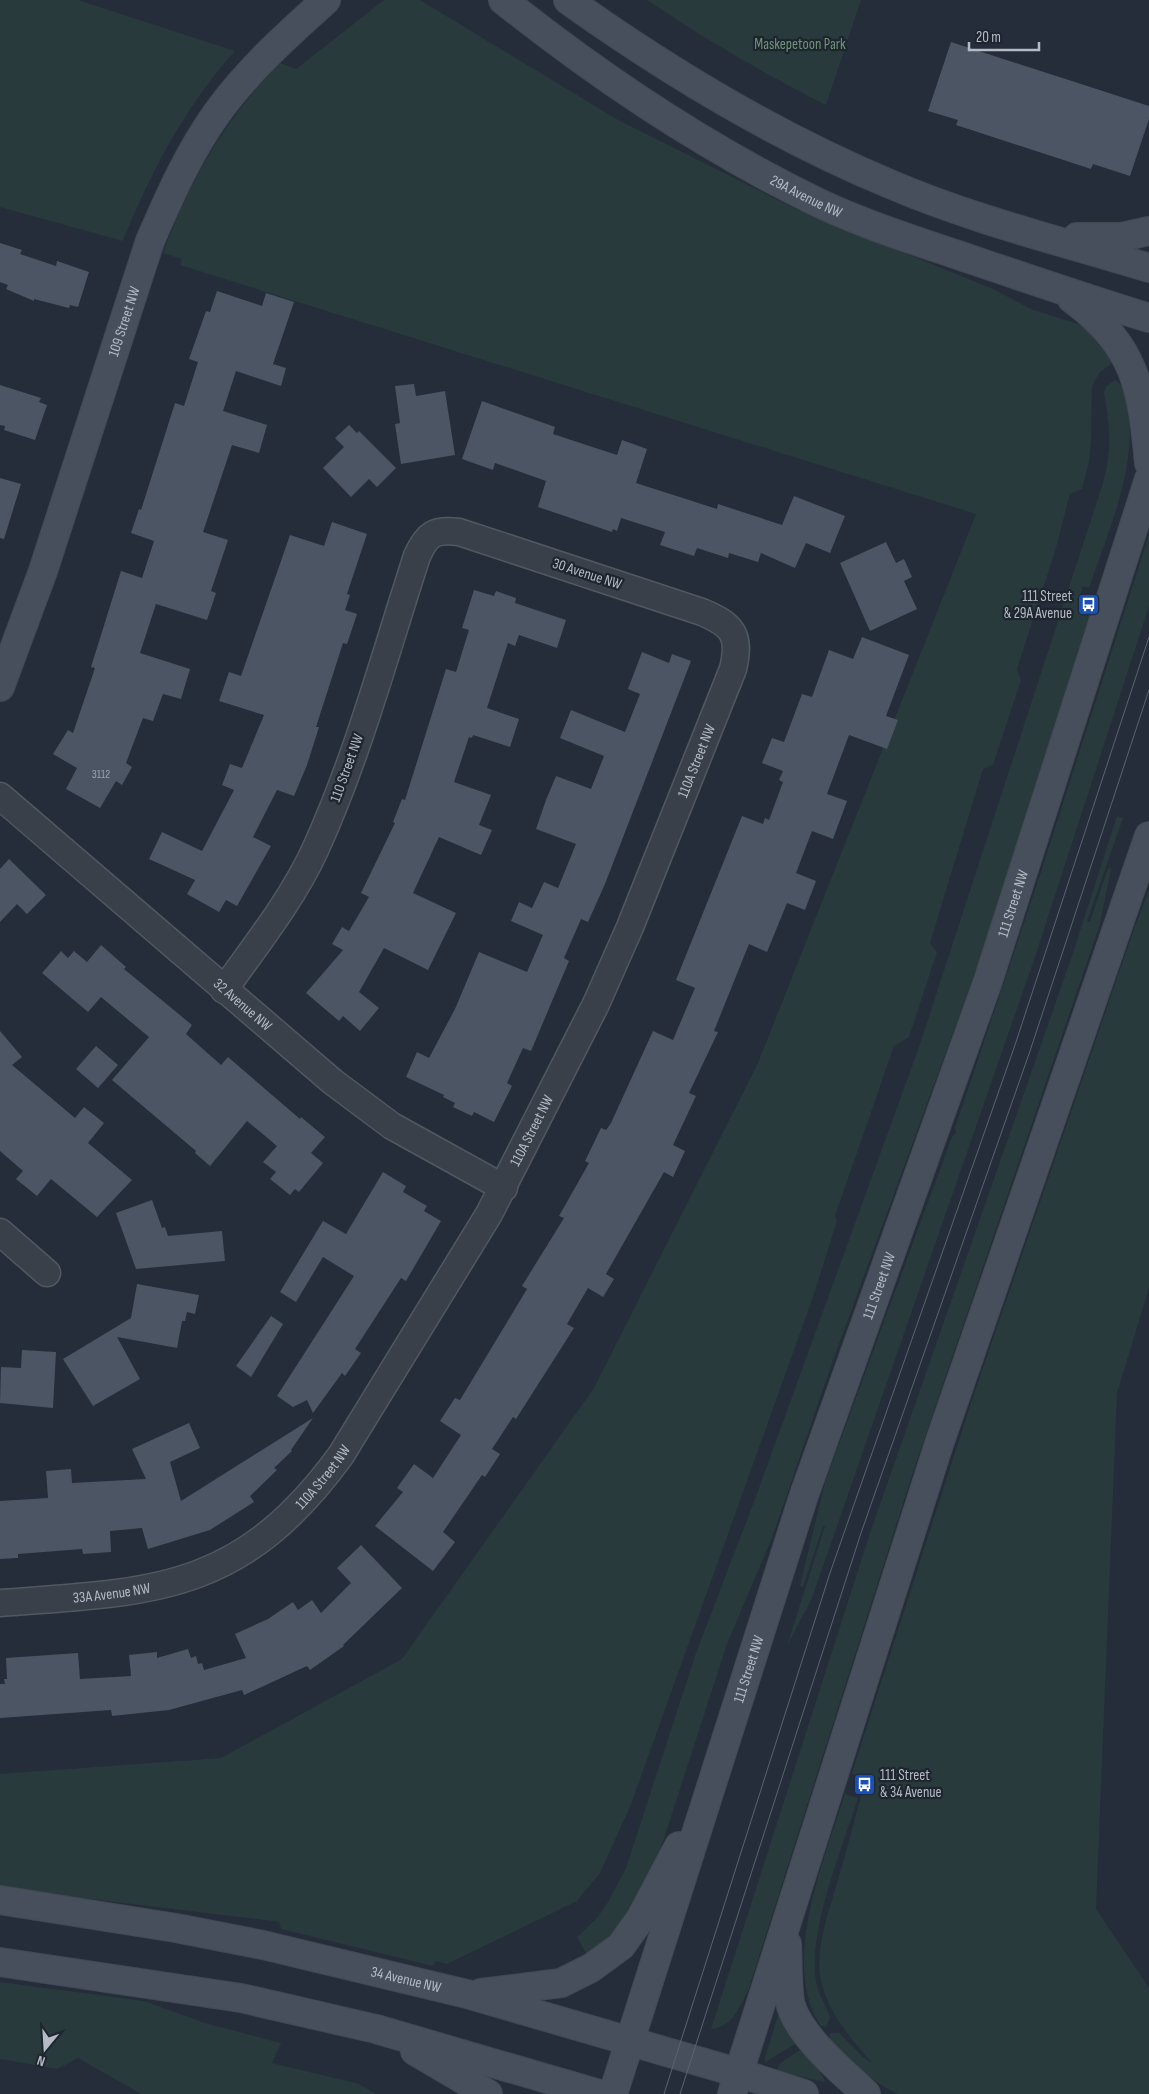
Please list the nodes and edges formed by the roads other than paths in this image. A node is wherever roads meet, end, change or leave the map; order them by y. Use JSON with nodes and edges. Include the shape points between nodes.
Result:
{"nodes":[{"id":1,"x":326,"y":0,"type":"edge"},
{"id":2,"x":503,"y":0,"type":"edge"},
{"id":3,"x":568,"y":0,"type":"edge"},
{"id":4,"x":1011,"y":226,"type":"junction"},
{"id":5,"x":1149,"y":231,"type":"edge"},
{"id":6,"x":1149,"y":268,"type":"edge"},
{"id":7,"x":1059,"y":290,"type":"junction"},
{"id":8,"x":1149,"y":318,"type":"edge"},
{"id":9,"x":1149,"y":463,"type":"edge"},
{"id":10,"x":1149,"y":479,"type":"edge"},
{"id":11,"x":437,"y":533,"type":"joint"},
{"id":12,"x":733,"y":630,"type":"joint"},
{"id":13,"x":0,"y":687,"type":"edge"},
{"id":14,"x":0,"y":796,"type":"edge"},
{"id":15,"x":1149,"y":836,"type":"edge"},
{"id":16,"x":224,"y":990,"type":"junction"},
{"id":17,"x":504,"y":1188,"type":"junction"},
{"id":18,"x":0,"y":1232,"type":"edge"},
{"id":19,"x":47,"y":1273,"type":"dead end"},
{"id":20,"x":220,"y":1567,"type":"joint"},
{"id":21,"x":0,"y":1603,"type":"edge"},
{"id":22,"x":725,"y":1747,"type":"junction"},
{"id":23,"x":0,"y":1900,"type":"edge"},
{"id":24,"x":786,"y":1928,"type":"junction"},
{"id":25,"x":0,"y":1962,"type":"edge"},
{"id":26,"x":471,"y":1995,"type":"junction"},
{"id":27,"x":376,"y":2029,"type":"junction"},
{"id":28,"x":630,"y":2042,"type":"junction"},
{"id":29,"x":736,"y":2083,"type":"edge"},
{"id":30,"x":488,"y":2094,"type":"edge"},
{"id":31,"x":599,"y":2094,"type":"edge"},
{"id":32,"x":613,"y":2094,"type":"edge"},
{"id":33,"x":804,"y":2094,"type":"edge"},
{"id":34,"x":866,"y":2094,"type":"edge"}],
"edges":[{"from":1,"to":13,"type":"main road","name":"109 Street NW","via":[[274,48],[218,113],[163,209],[43,571]]},
{"from":2,"to":7,"type":"main road","name":"29A Avenue NW","via":[[625,91],[748,166],[822,204],[897,234]]},
{"from":3,"to":4,"type":"main road","via":[[652,58],[760,122],[891,185]]},
{"from":4,"to":5,"type":"main road","via":[[1084,238]]},
{"from":4,"to":6,"type":"main road"},
{"from":7,"to":8,"type":"main road","name":"29A Avenue NW"},
{"from":7,"to":9,"type":"main road","via":[[1100,322],[1114,338],[1128,363],[1143,403]]},
{"from":10,"to":22,"type":"main road","name":"111 Street NW","via":[[988,981],[807,1486]]},
{"from":11,"to":12,"type":"street","name":"30 Avenue NW","via":[[459,532],[693,608]]},
{"from":11,"to":16,"type":"street","name":"110 Street NW","via":[[430,534],[416,556],[348,769],[314,852]]},
{"from":12,"to":17,"type":"street","name":"110A Street NW","via":[[736,643],[733,669],[630,927],[596,1004]]},
{"from":14,"to":16,"type":"street","name":"32 Avenue NW"},
{"from":15,"to":24,"type":"main road","via":[[940,1444]]},
{"from":16,"to":17,"type":"street","name":"32 Avenue NW","via":[[368,1109],[417,1142]]},
{"from":17,"to":20,"type":"street","name":"110A Street NW","via":[[325,1478],[302,1506],[274,1531]]},
{"from":18,"to":19,"type":"street"},
{"from":20,"to":21,"type":"street","name":"33A Avenue NW","via":[[176,1583],[115,1595]]},
{"from":22,"to":26,"type":"main road","via":[[669,1867],[641,1918],[621,1946],[591,1968],[561,1983]]},
{"from":22,"to":28,"type":"main road","name":"111 Street NW"},
{"from":23,"to":26,"type":"main road","name":"34 Avenue NW","via":[[263,1944]]},
{"from":24,"to":29,"type":"main road"},
{"from":24,"to":34,"type":"main road","via":[[791,2005],[807,2033],[828,2058]]},
{"from":25,"to":27,"type":"main road","via":[[241,1998]]},
{"from":26,"to":28,"type":"main road","name":"34 Avenue NW"},
{"from":27,"to":30,"type":"main road"},
{"from":27,"to":31,"type":"main road"},
{"from":28,"to":29,"type":"main road","name":"34 Avenue NW"},
{"from":28,"to":32,"type":"main road","name":"111 Street NW"},
{"from":29,"to":33,"type":"main road","name":"34 Avenue NW"}]}
